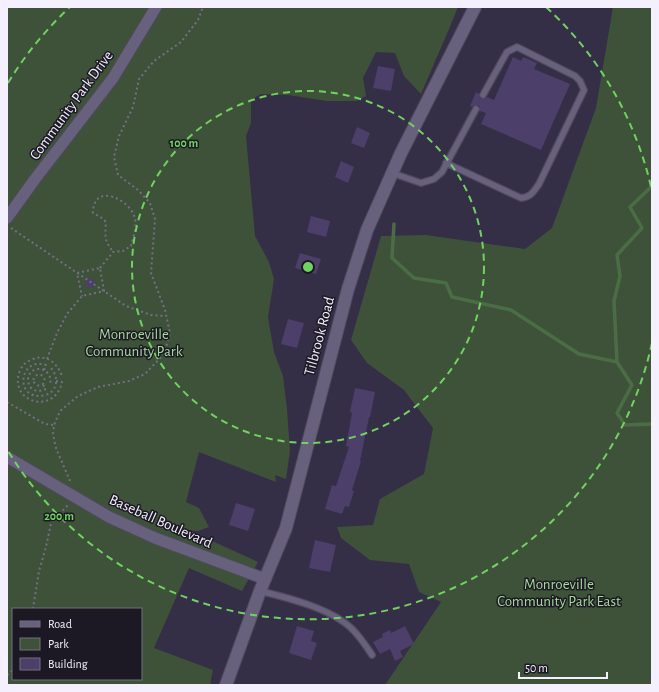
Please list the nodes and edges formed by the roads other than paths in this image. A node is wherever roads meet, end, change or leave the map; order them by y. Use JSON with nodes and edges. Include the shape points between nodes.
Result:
{"nodes":[{"id":1,"x":156,"y":7,"type":"edge"},
{"id":2,"x":475,"y":7,"type":"edge"},
{"id":3,"x":483,"y":96,"type":"dead end"},
{"id":4,"x":476,"y":109,"type":"dead end"},
{"id":5,"x":446,"y":163,"type":"junction"},
{"id":6,"x":392,"y":173,"type":"junction"},
{"id":7,"x":7,"y":218,"type":"edge"},
{"id":8,"x":7,"y":457,"type":"edge"},
{"id":9,"x":265,"y":579,"type":"junction"},
{"id":10,"x":260,"y":592,"type":"junction"},
{"id":11,"x":372,"y":655,"type":"dead end"},
{"id":12,"x":226,"y":685,"type":"edge"}],
"edges":[{"from":1,"to":7,"type":"street","name":"Community Park Drive","via":[[113,78]]},
{"from":2,"to":6,"type":"street","name":"Tilbrook Road"},
{"from":3,"to":5,"type":"lane","via":[[508,52],[518,47],[575,76],[584,90],[539,184],[527,197],[521,198]]},
{"from":4,"to":5,"type":"lane"},
{"from":5,"to":6,"type":"lane","via":[[442,172],[434,179],[421,183]]},
{"from":6,"to":9,"type":"street","name":"Tilbrook Road","via":[[366,230],[286,528]]},
{"from":8,"to":9,"type":"street","name":"Baseball Boulevard","via":[[109,517],[155,538]]},
{"from":9,"to":10,"type":"street","name":"Tilbrook Road"},
{"from":10,"to":11,"type":"lane","via":[[315,608],[342,621],[365,643]]},
{"from":10,"to":12,"type":"street","name":"Tilbrook Road"}]}
